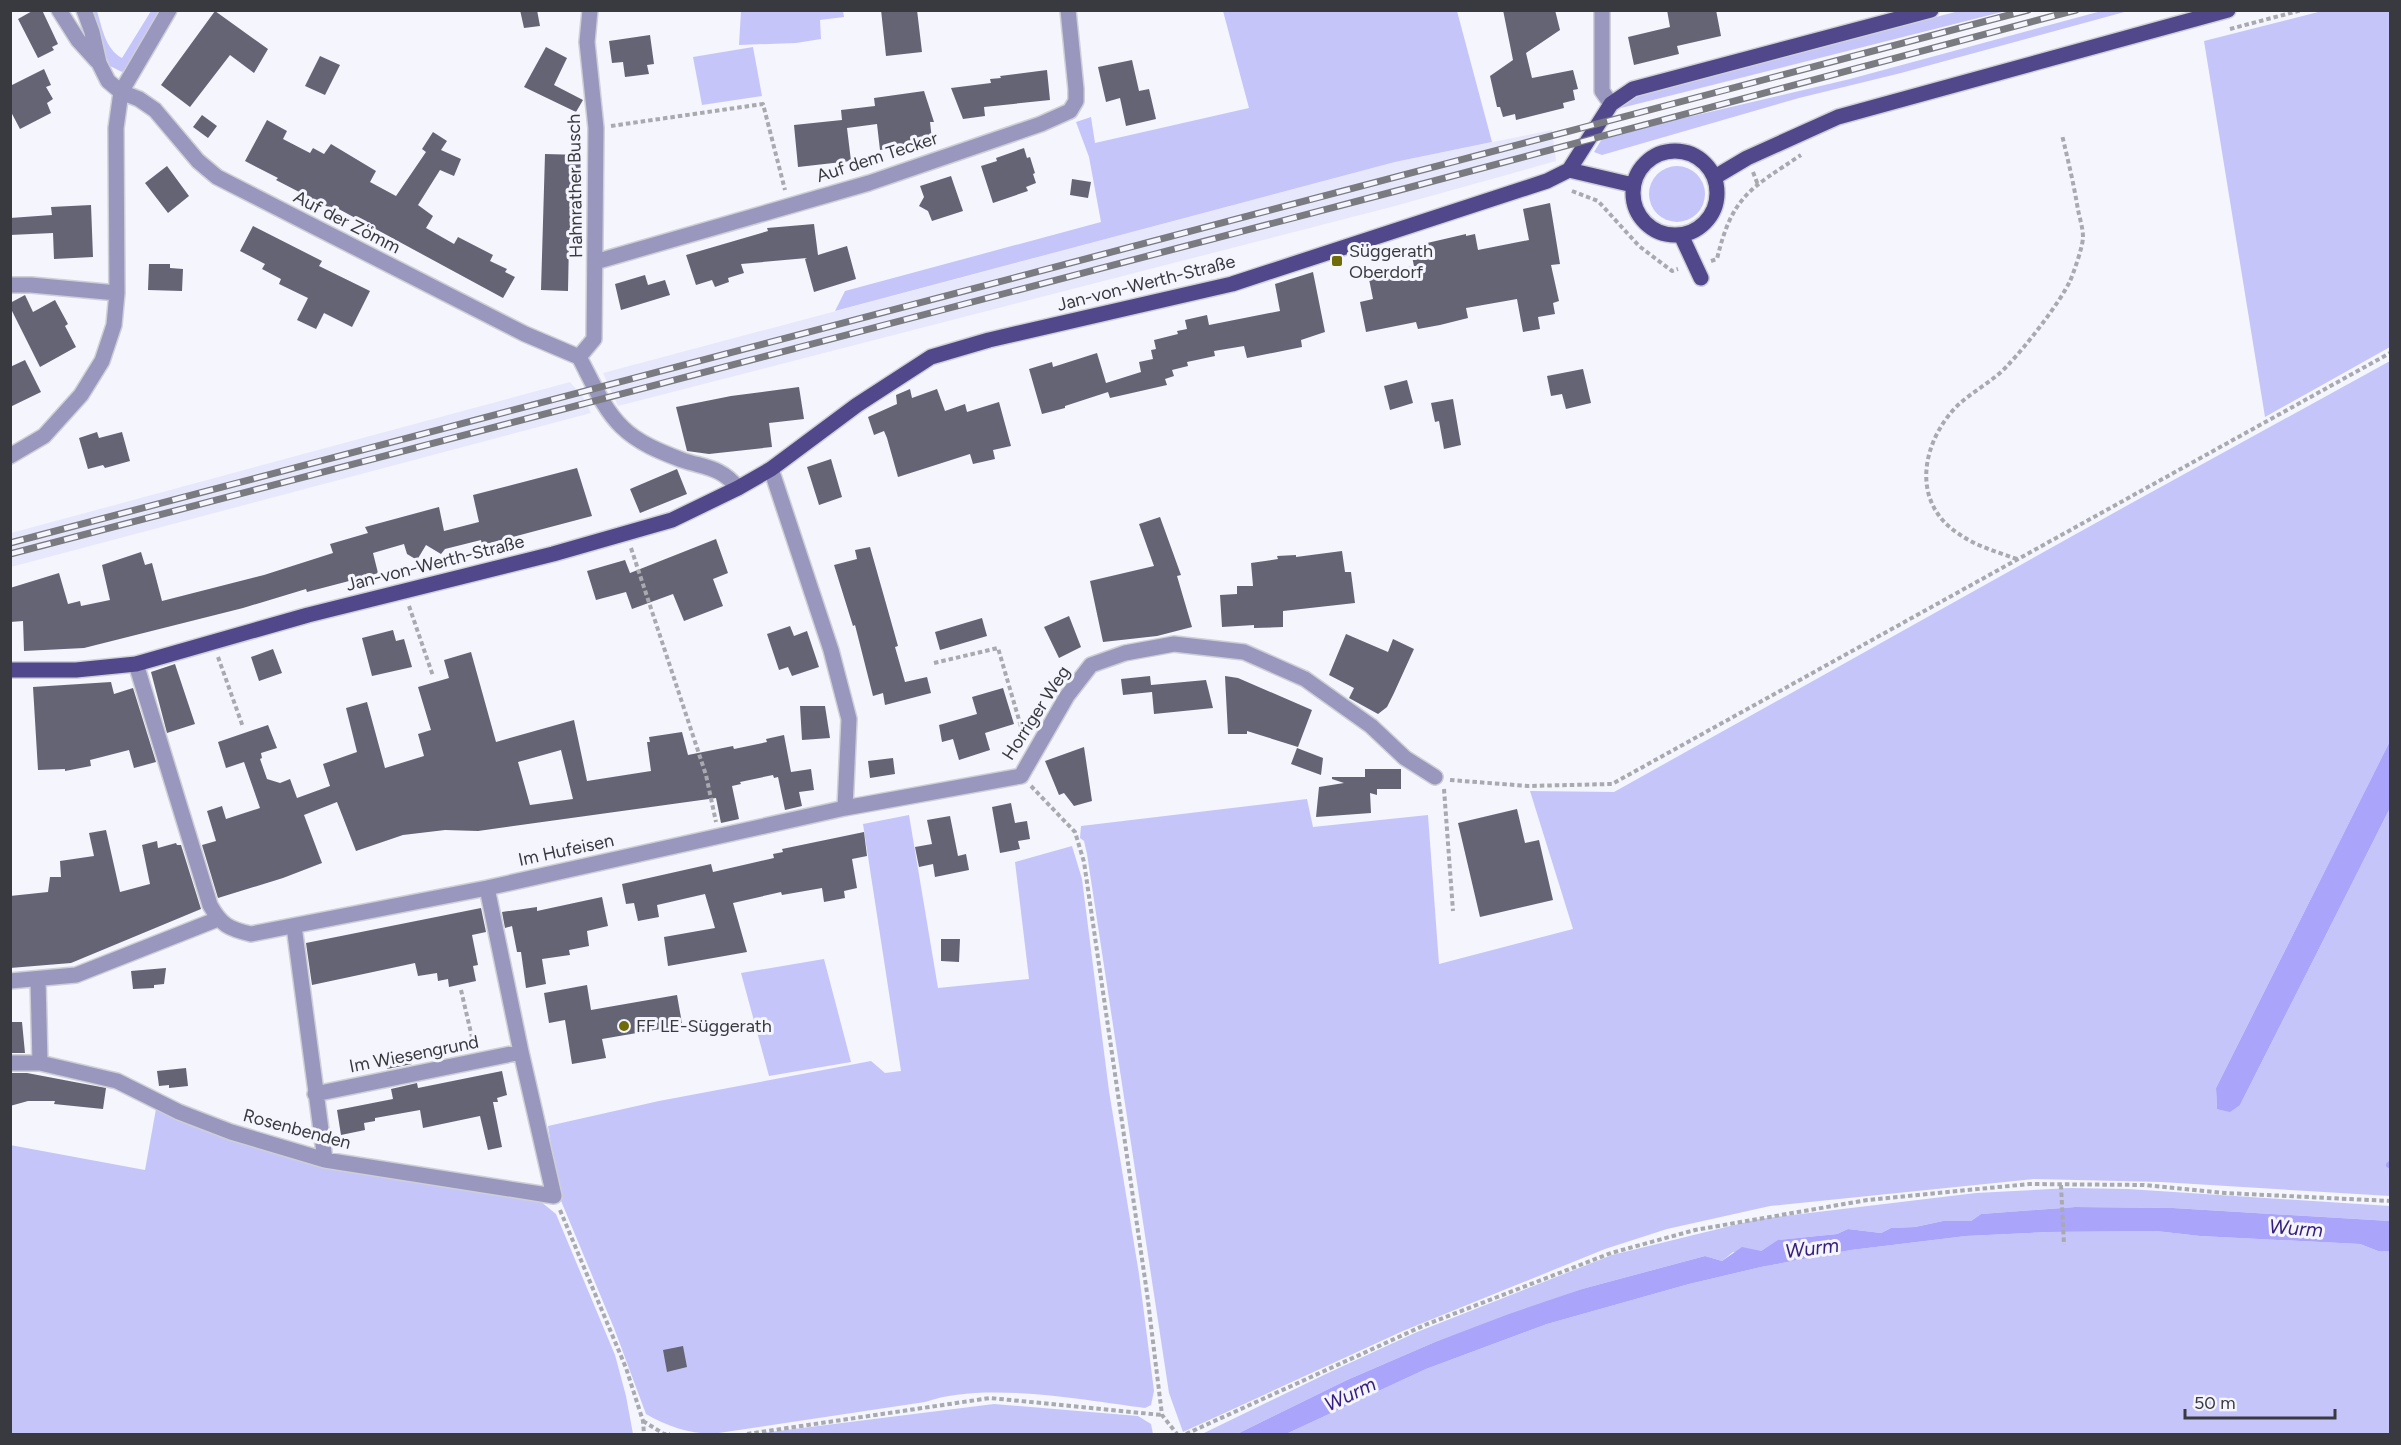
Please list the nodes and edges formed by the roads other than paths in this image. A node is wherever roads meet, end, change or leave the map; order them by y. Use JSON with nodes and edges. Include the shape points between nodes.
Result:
{"nodes":[{"id":1,"x":59,"y":10,"type":"edge"},
{"id":2,"x":84,"y":10,"type":"edge"},
{"id":3,"x":170,"y":10,"type":"edge"},
{"id":4,"x":590,"y":10,"type":"edge"},
{"id":5,"x":1068,"y":10,"type":"edge"},
{"id":6,"x":1602,"y":10,"type":"edge"},
{"id":7,"x":1931,"y":10,"type":"edge"},
{"id":8,"x":2228,"y":10,"type":"edge"},
{"id":9,"x":99,"y":63,"type":"junction"},
{"id":10,"x":121,"y":92,"type":"junction"},
{"id":11,"x":1611,"y":104,"type":"junction"},
{"id":12,"x":1569,"y":170,"type":"junction"},
{"id":13,"x":1715,"y":177,"type":"junction"},
{"id":14,"x":1634,"y":185,"type":"junction"},
{"id":15,"x":1681,"y":235,"type":"junction"},
{"id":16,"x":596,"y":262,"type":"junction"},
{"id":17,"x":1701,"y":278,"type":"dead end"},
{"id":18,"x":10,"y":285,"type":"edge"},
{"id":19,"x":117,"y":293,"type":"junction"},
{"id":20,"x":579,"y":357,"type":"junction"},
{"id":21,"x":10,"y":456,"type":"edge"},
{"id":22,"x":771,"y":469,"type":"junction"},
{"id":23,"x":738,"y":488,"type":"junction"},
{"id":24,"x":136,"y":664,"type":"junction"},
{"id":25,"x":10,"y":670,"type":"edge"},
{"id":26,"x":1439,"y":778,"type":"road end"},
{"id":27,"x":845,"y":808,"type":"junction"},
{"id":28,"x":487,"y":888,"type":"junction"},
{"id":29,"x":218,"y":920,"type":"junction"},
{"id":30,"x":294,"y":926,"type":"junction"},
{"id":31,"x":39,"y":979,"type":"junction"},
{"id":32,"x":10,"y":981,"type":"edge"},
{"id":33,"x":521,"y":1053,"type":"junction"},
{"id":34,"x":10,"y":1063,"type":"edge"},
{"id":35,"x":40,"y":1063,"type":"junction"},
{"id":36,"x":315,"y":1094,"type":"junction"},
{"id":37,"x":325,"y":1160,"type":"junction"}],
"edges":[{"from":1,"to":9,"type":"street"},
{"from":2,"to":9,"type":"street"},
{"from":3,"to":10,"type":"street"},
{"from":4,"to":16,"type":"street","name":"Hahnrather Busch","via":[[587,42],[596,128]]},
{"from":5,"to":16,"type":"street","name":"Auf dem Tecker","via":[[1076,89],[1076,101],[1070,111],[869,183]]},
{"from":6,"to":11,"type":"street","via":[[1602,91]]},
{"from":7,"to":11,"type":"main road","via":[[1633,89]]},
{"from":8,"to":13,"type":"main road","via":[[1838,117],[1747,158]]},
{"from":9,"to":10,"type":"street","via":[[108,81]]},
{"from":10,"to":19,"type":"street","via":[[116,128]]},
{"from":10,"to":20,"type":"street","name":"Auf der Zömm","via":[[155,110],[198,161],[217,177],[525,334]]},
{"from":11,"to":12,"type":"main road","name":"Jan-von-Werth-Straße"},
{"from":12,"to":14,"type":"main road"},
{"from":12,"to":22,"type":"main road","name":"Jan-von-Werth-Straße","via":[[1547,181],[1232,284],[931,357],[857,405]]},
{"from":13,"to":14,"type":"main road","via":[[1707,164],[1692,154],[1668,151],[1646,162]]},
{"from":13,"to":15,"type":"main road","via":[[1718,194],[1710,218],[1695,231]]},
{"from":14,"to":15,"type":"main road","via":[[1634,204],[1645,223],[1657,231]]},
{"from":15,"to":17,"type":"main road"},
{"from":16,"to":20,"type":"street","name":"Hahnrather Busch","via":[[594,339]]},
{"from":18,"to":19,"type":"street"},
{"from":19,"to":21,"type":"street","via":[[114,325],[102,361],[81,395],[44,436]]},
{"from":20,"to":23,"type":"street","via":[[621,427],[651,447],[718,470]]},
{"from":22,"to":23,"type":"main road","name":"Jan-von-Werth-Straße"},
{"from":22,"to":27,"type":"street","via":[[831,650],[849,719]]},
{"from":23,"to":24,"type":"main road","name":"Jan-von-Werth-Straße","via":[[672,520]]},
{"from":24,"to":25,"type":"main road","name":"Jan-von-Werth-Straße","via":[[76,670]]},
{"from":24,"to":29,"type":"street","via":[[210,905]]},
{"from":26,"to":27,"type":"street","name":"Horriger Weg","via":[[1405,758],[1371,726],[1305,680],[1244,652],[1174,645],[1125,653],[1091,665],[1067,696],[1021,776]]},
{"from":27,"to":28,"type":"street","name":"Im Hufeisen"},
{"from":28,"to":30,"type":"street","name":"Im Hufeisen"},
{"from":28,"to":33,"type":"street"},
{"from":29,"to":30,"type":"street","name":"Im Hufeisen","via":[[231,929],[251,934]]},
{"from":29,"to":31,"type":"street","via":[[76,975]]},
{"from":30,"to":36,"type":"street"},
{"from":31,"to":32,"type":"street"},
{"from":31,"to":35,"type":"street"},
{"from":33,"to":36,"type":"street","name":"Im Wiesengrund"},
{"from":33,"to":37,"type":"street","name":"Rosenbenden","via":[[554,1196]]},
{"from":34,"to":35,"type":"street","name":"Rosenbenden"},
{"from":35,"to":37,"type":"street","name":"Rosenbenden","via":[[117,1081],[220,1128]]},
{"from":36,"to":37,"type":"street"}]}
